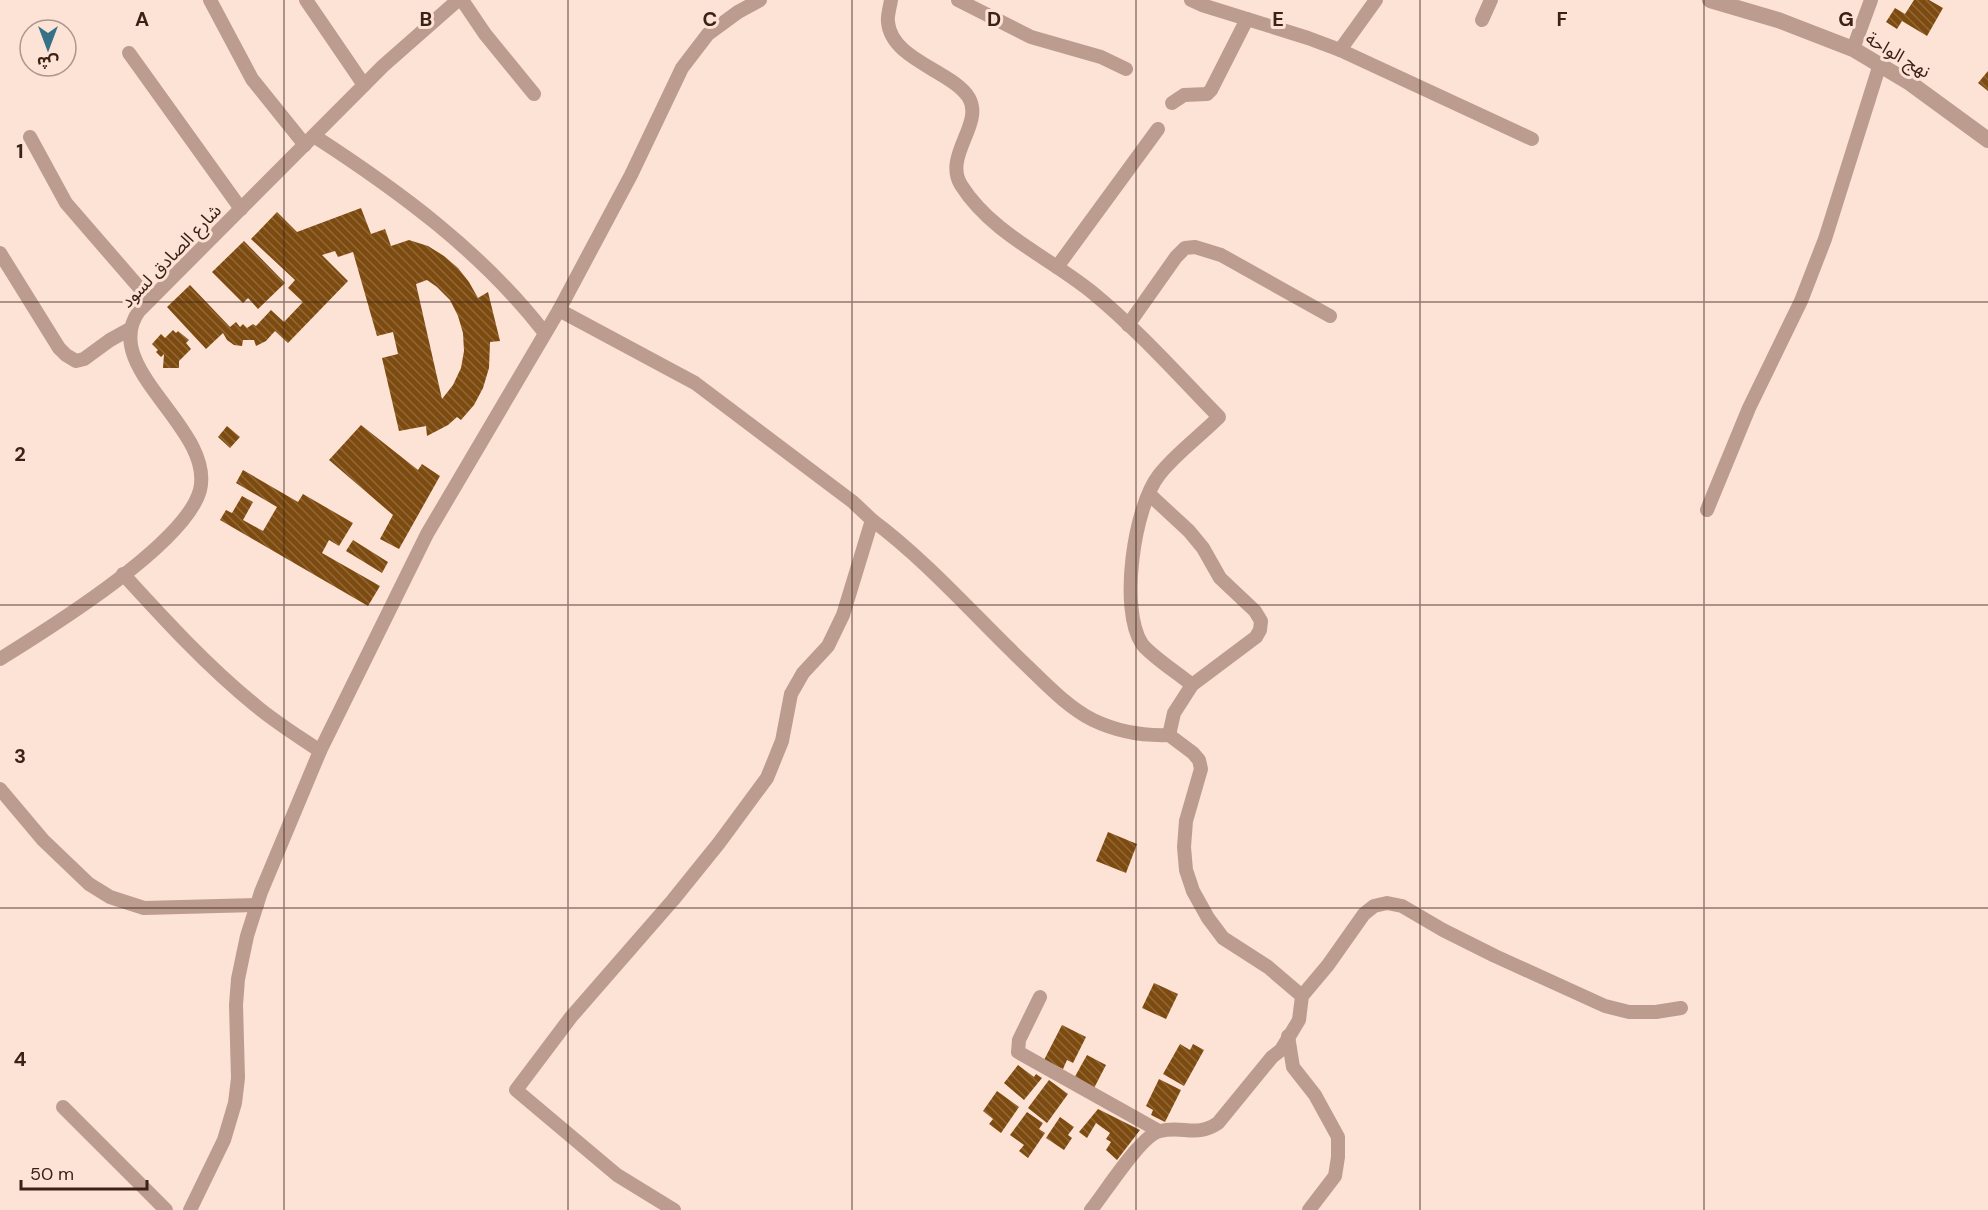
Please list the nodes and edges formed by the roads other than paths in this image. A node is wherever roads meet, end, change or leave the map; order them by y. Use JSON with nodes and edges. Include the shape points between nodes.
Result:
{"nodes":[{"id":1,"x":210,"y":0,"type":"edge"},
{"id":2,"x":306,"y":0,"type":"edge"},
{"id":3,"x":436,"y":0,"type":"edge"},
{"id":4,"x":460,"y":0,"type":"edge"},
{"id":5,"x":760,"y":0,"type":"edge"},
{"id":6,"x":891,"y":0,"type":"edge"},
{"id":7,"x":957,"y":0,"type":"edge"},
{"id":8,"x":1191,"y":0,"type":"edge"},
{"id":9,"x":1376,"y":0,"type":"edge"},
{"id":10,"x":1491,"y":0,"type":"edge"},
{"id":11,"x":1710,"y":0,"type":"edge"},
{"id":12,"x":1870,"y":0,"type":"edge"},
{"id":13,"x":444,"y":12,"type":"junction"},
{"id":14,"x":1247,"y":19,"type":"junction"},
{"id":15,"x":1482,"y":20,"type":"dead end"},
{"id":16,"x":1340,"y":50,"type":"junction"},
{"id":17,"x":1853,"y":50,"type":"junction"},
{"id":18,"x":129,"y":53,"type":"dead end"},
{"id":19,"x":1880,"y":64,"type":"junction"},
{"id":20,"x":1126,"y":69,"type":"dead end"},
{"id":21,"x":364,"y":86,"type":"junction"},
{"id":22,"x":534,"y":94,"type":"dead end"},
{"id":23,"x":1172,"y":104,"type":"dead end"},
{"id":24,"x":1158,"y":129,"type":"dead end"},
{"id":25,"x":30,"y":137,"type":"dead end"},
{"id":26,"x":1532,"y":139,"type":"dead end"},
{"id":27,"x":310,"y":140,"type":"junction"},
{"id":28,"x":1988,"y":140,"type":"edge"},
{"id":29,"x":241,"y":209,"type":"junction"},
{"id":30,"x":0,"y":253,"type":"edge"},
{"id":31,"x":1057,"y":267,"type":"junction"},
{"id":32,"x":150,"y":300,"type":"junction"},
{"id":33,"x":558,"y":310,"type":"junction"},
{"id":34,"x":1330,"y":316,"type":"dead end"},
{"id":35,"x":1128,"y":326,"type":"junction"},
{"id":36,"x":130,"y":328,"type":"junction"},
{"id":37,"x":544,"y":332,"type":"junction"},
{"id":38,"x":1149,"y":494,"type":"junction"},
{"id":39,"x":1707,"y":510,"type":"dead end"},
{"id":40,"x":872,"y":520,"type":"junction"},
{"id":41,"x":123,"y":574,"type":"junction"},
{"id":42,"x":0,"y":659,"type":"edge"},
{"id":43,"x":1192,"y":685,"type":"junction"},
{"id":44,"x":1169,"y":735,"type":"junction"},
{"id":45,"x":320,"y":751,"type":"junction"},
{"id":46,"x":0,"y":789,"type":"edge"},
{"id":47,"x":257,"y":905,"type":"junction"},
{"id":48,"x":1302,"y":996,"type":"junction"},
{"id":49,"x":1040,"y":997,"type":"dead end"},
{"id":50,"x":1681,"y":1008,"type":"dead end"},
{"id":51,"x":1288,"y":1036,"type":"junction"},
{"id":52,"x":63,"y":1107,"type":"dead end"},
{"id":53,"x":1159,"y":1131,"type":"junction"},
{"id":54,"x":165,"y":1210,"type":"edge"},
{"id":55,"x":190,"y":1210,"type":"edge"},
{"id":56,"x":674,"y":1210,"type":"edge"},
{"id":57,"x":1091,"y":1210,"type":"edge"},
{"id":58,"x":1309,"y":1210,"type":"edge"}],
"edges":[{"from":1,"to":27,"type":"street","via":[[252,79]]},
{"from":2,"to":21,"type":"street"},
{"from":3,"to":13,"type":"street"},
{"from":4,"to":13,"type":"street","name":"شارع الصادق لسود"},
{"from":4,"to":22,"type":"street"},
{"from":5,"to":33,"type":"street","via":[[708,34],[682,68],[631,175]]},
{"from":6,"to":31,"type":"street","via":[[888,23],[895,39],[912,57],[969,98],[973,113],[956,159],[959,182],[1001,228]]},
{"from":7,"to":20,"type":"street","via":[[1030,37],[1101,57]]},
{"from":8,"to":14,"type":"street"},
{"from":9,"to":16,"type":"street"},
{"from":10,"to":15,"type":"street"},
{"from":11,"to":17,"type":"street","name":"نهج الواحة","via":[[1778,20]]},
{"from":12,"to":17,"type":"street"},
{"from":13,"to":21,"type":"street","name":"شارع الصادق لسود"},
{"from":14,"to":16,"type":"street"},
{"from":14,"to":23,"type":"street","via":[[1211,90],[1207,94],[1184,95]]},
{"from":16,"to":26,"type":"street"},
{"from":17,"to":19,"type":"street","name":"نهج الواحة"},
{"from":18,"to":29,"type":"street"},
{"from":19,"to":28,"type":"street","name":"نهج الواحة"},
{"from":19,"to":39,"type":"street","via":[[1826,239]]},
{"from":21,"to":27,"type":"street","name":"شارع الصادق لسود"},
{"from":24,"to":31,"type":"street"},
{"from":25,"to":32,"type":"street","via":[[66,204]]},
{"from":27,"to":29,"type":"street","name":"شارع الصادق لسود"},
{"from":27,"to":37,"type":"street","via":[[370,173],[438,225],[496,275]]},
{"from":29,"to":32,"type":"street","name":"شارع الصادق لسود"},
{"from":30,"to":36,"type":"street","via":[[59,348],[76,362]]},
{"from":31,"to":35,"type":"street","via":[[1093,293]]},
{"from":32,"to":36,"type":"street","name":"شارع الصادق لسود","via":[[132,320]]},
{"from":33,"to":37,"type":"street"},
{"from":33,"to":40,"type":"street","via":[[695,383]]},
{"from":34,"to":35,"type":"street","via":[[1221,255],[1195,247],[1185,248],[1176,257]]},
{"from":35,"to":38,"type":"street","via":[[1219,417],[1158,476]]},
{"from":36,"to":41,"type":"street","name":"شارع الصادق لسود","via":[[137,364],[193,451],[200,473],[200,490],[184,521]]},
{"from":37,"to":45,"type":"street","via":[[428,534]]},
{"from":38,"to":43,"type":"street","via":[[1140,518],[1132,570],[1132,619],[1143,645]]},
{"from":38,"to":43,"type":"street","via":[[1189,531],[1220,578],[1261,621],[1256,637]]},
{"from":40,"to":44,"type":"street","via":[[903,544],[1066,701],[1091,719],[1116,730]]},
{"from":40,"to":56,"type":"street","via":[[843,615],[828,646],[803,673],[791,694],[782,741],[767,778],[706,859],[571,1017],[516,1090],[617,1175]]},
{"from":41,"to":42,"type":"street","name":"شارع الصادق لسود","via":[[65,618]]},
{"from":41,"to":45,"type":"street","via":[[224,678]]},
{"from":43,"to":44,"type":"street","via":[[1174,713]]},
{"from":44,"to":48,"type":"street","via":[[1193,753],[1201,769],[1186,821],[1184,847],[1193,891],[1223,938],[1268,967]]},
{"from":45,"to":47,"type":"street"},
{"from":46,"to":47,"type":"street","via":[[43,840],[89,885],[110,897],[144,908]]},
{"from":47,"to":55,"type":"street","via":[[238,979],[235,1102],[224,1140]]},
{"from":48,"to":50,"type":"street","via":[[1364,914],[1386,903],[1401,906],[1495,956],[1605,1006],[1638,1012]]},
{"from":48,"to":51,"type":"street","via":[[1299,1020]]},
{"from":49,"to":53,"type":"street","via":[[1019,1040],[1018,1052]]},
{"from":51,"to":53,"type":"street","via":[[1281,1050],[1218,1123],[1208,1130]]},
{"from":51,"to":58,"type":"street","via":[[1293,1067],[1315,1095],[1338,1137],[1335,1176]]},
{"from":52,"to":54,"type":"street"},
{"from":53,"to":57,"type":"street","via":[[1145,1139]]}]}
